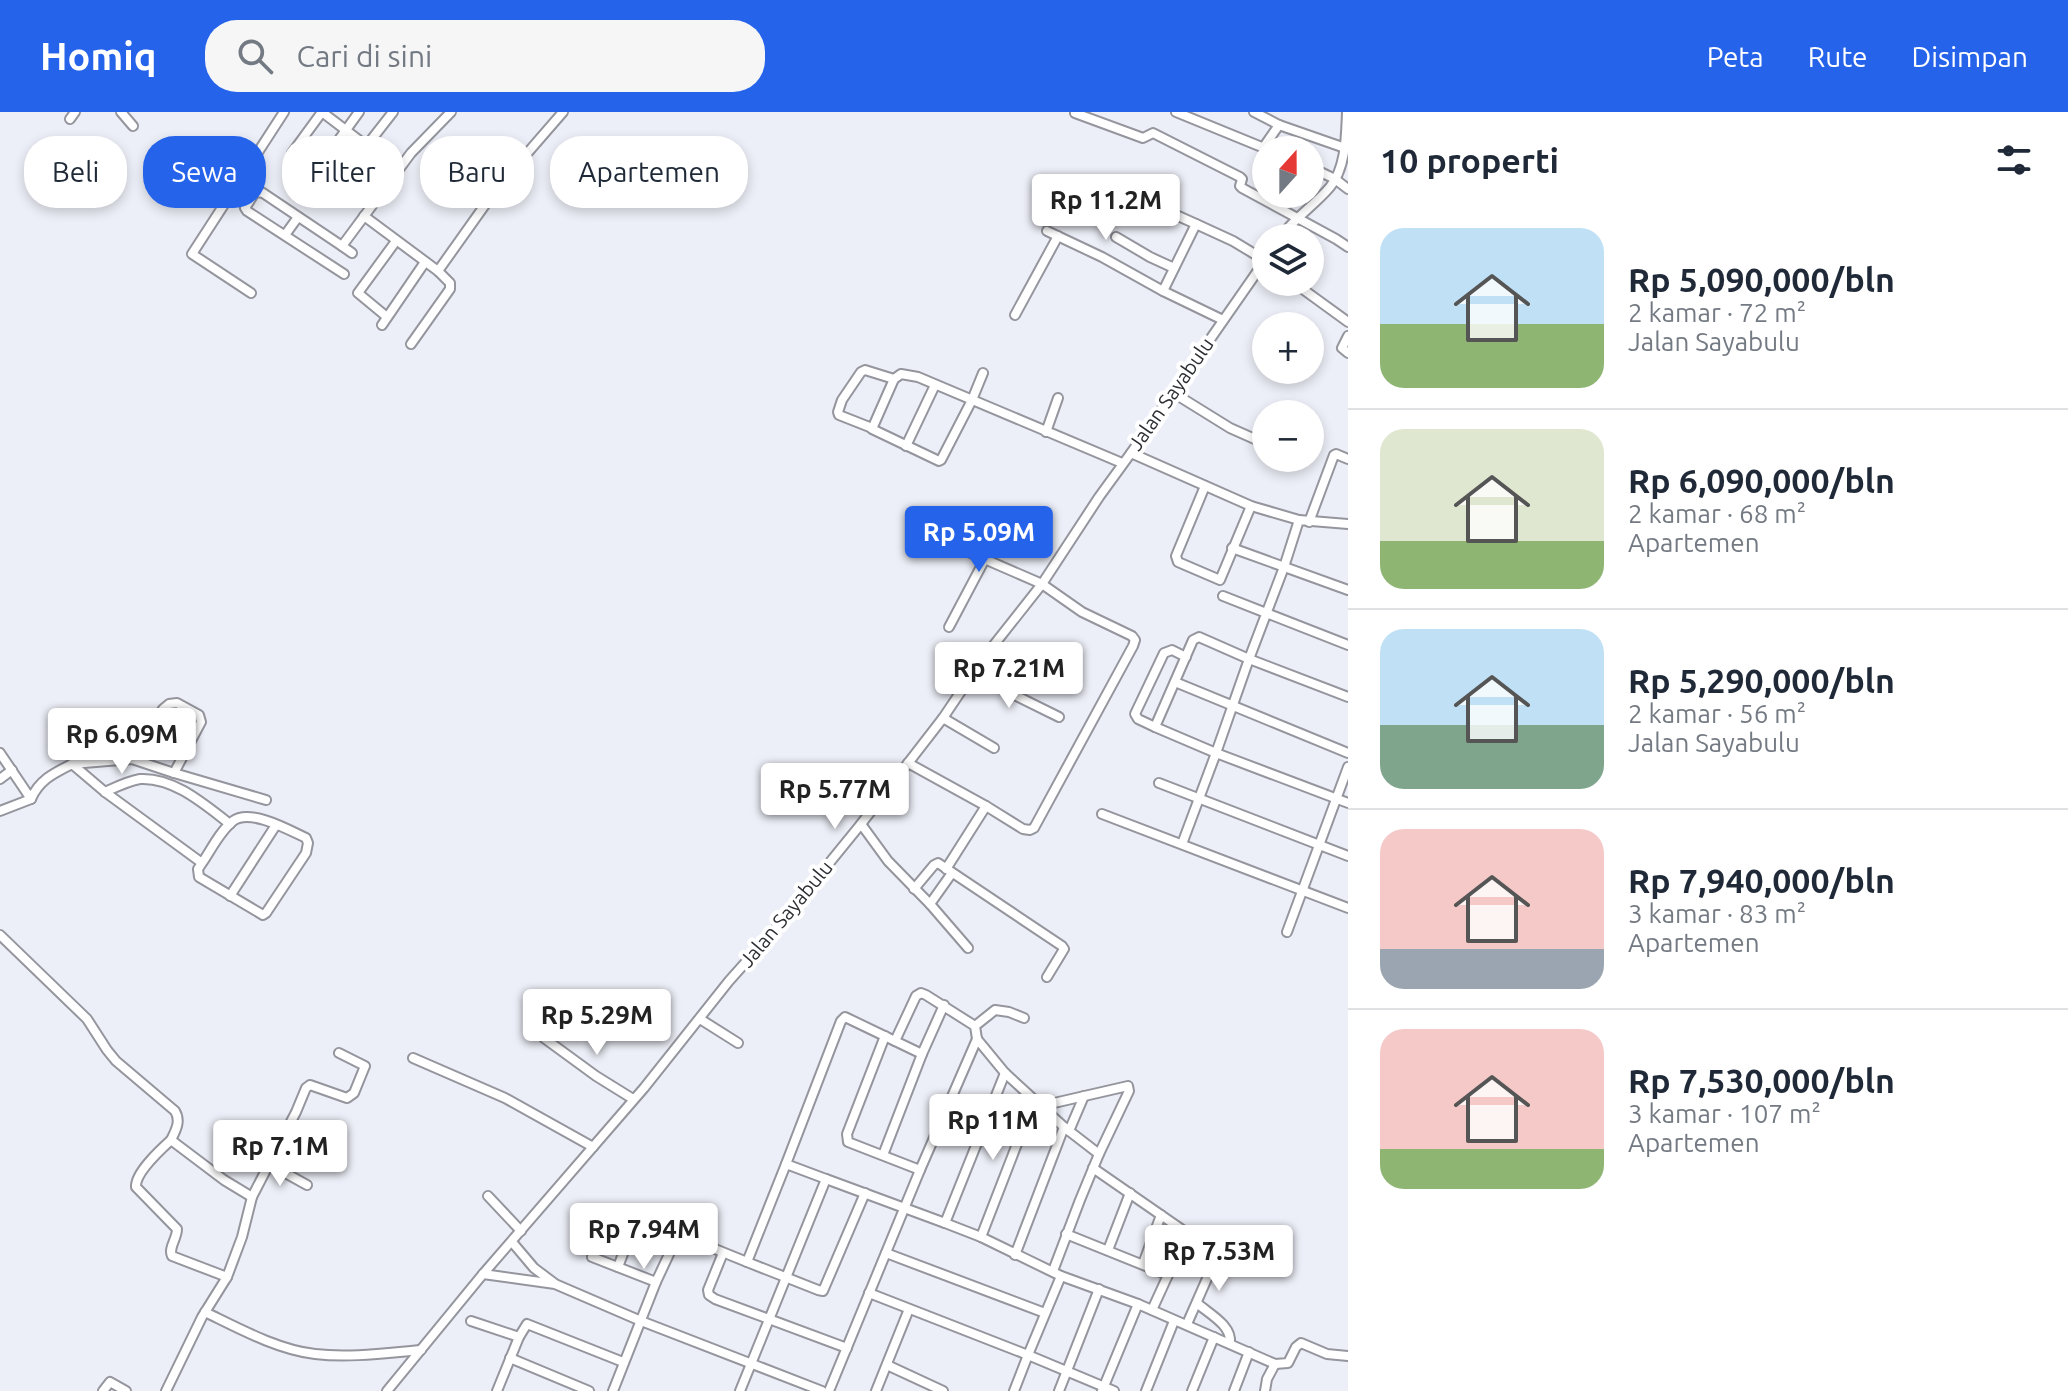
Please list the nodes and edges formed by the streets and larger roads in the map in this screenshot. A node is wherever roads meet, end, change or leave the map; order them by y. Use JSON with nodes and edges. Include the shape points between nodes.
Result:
{"nodes":[{"id":1,"x":121,"y":112,"type":"edge"},
{"id":2,"x":322,"y":112,"type":"edge"},
{"id":3,"x":359,"y":112,"type":"edge"},
{"id":4,"x":393,"y":112,"type":"edge"},
{"id":5,"x":451,"y":112,"type":"edge"},
{"id":6,"x":1176,"y":112,"type":"edge"},
{"id":7,"x":1254,"y":112,"type":"edge"},
{"id":8,"x":1347,"y":112,"type":"edge"},
{"id":9,"x":280,"y":113,"type":"edge"},
{"id":10,"x":1075,"y":113,"type":"edge"},
{"id":11,"x":558,"y":114,"type":"edge"},
{"id":12,"x":1279,"y":125,"type":"junction"},
{"id":13,"x":133,"y":126,"type":"dead end"},
{"id":14,"x":346,"y":129,"type":"junction"},
{"id":15,"x":304,"y":136,"type":"edge"},
{"id":16,"x":341,"y":136,"type":"edge"},
{"id":17,"x":1273,"y":136,"type":"edge"},
{"id":18,"x":1252,"y":143,"type":"edge"},
{"id":19,"x":1345,"y":148,"type":"junction"},
{"id":20,"x":1324,"y":174,"type":"edge"},
{"id":21,"x":1335,"y":179,"type":"junction"},
{"id":22,"x":1348,"y":189,"type":"edge"},
{"id":23,"x":1136,"y":197,"type":"dead end"},
{"id":24,"x":364,"y":216,"type":"junction"},
{"id":25,"x":298,"y":217,"type":"junction"},
{"id":26,"x":1297,"y":218,"type":"junction"},
{"id":27,"x":1196,"y":224,"type":"junction"},
{"id":28,"x":1292,"y":224,"type":"edge"},
{"id":29,"x":1047,"y":231,"type":"dead end"},
{"id":30,"x":285,"y":235,"type":"junction"},
{"id":31,"x":1058,"y":236,"type":"junction"},
{"id":32,"x":1116,"y":237,"type":"dead end"},
{"id":33,"x":396,"y":241,"type":"junction"},
{"id":34,"x":342,"y":246,"type":"junction"},
{"id":35,"x":1348,"y":247,"type":"edge"},
{"id":36,"x":1252,"y":252,"type":"edge"},
{"id":37,"x":352,"y":253,"type":"dead end"},
{"id":38,"x":425,"y":262,"type":"junction"},
{"id":39,"x":1174,"y":268,"type":"junction"},
{"id":40,"x":438,"y":271,"type":"junction"},
{"id":41,"x":344,"y":274,"type":"dead end"},
{"id":42,"x":1252,"y":280,"type":"edge"},
{"id":43,"x":1163,"y":291,"type":"junction"},
{"id":44,"x":251,"y":293,"type":"dead end"},
{"id":45,"x":1312,"y":296,"type":"edge"},
{"id":46,"x":1015,"y":315,"type":"dead end"},
{"id":47,"x":1223,"y":320,"type":"junction"},
{"id":48,"x":1348,"y":322,"type":"edge"},
{"id":49,"x":1348,"y":336,"type":"edge"},
{"id":50,"x":411,"y":344,"type":"dead end"},
{"id":51,"x":1348,"y":353,"type":"edge"},
{"id":52,"x":983,"y":373,"type":"dead end"},
{"id":53,"x":894,"y":379,"type":"junction"},
{"id":54,"x":935,"y":385,"type":"junction"},
{"id":55,"x":1172,"y":392,"type":"junction"},
{"id":56,"x":1058,"y":398,"type":"dead end"},
{"id":57,"x":972,"y":400,"type":"junction"},
{"id":58,"x":872,"y":428,"type":"junction"},
{"id":59,"x":1046,"y":432,"type":"junction"},
{"id":60,"x":1252,"y":438,"type":"edge"},
{"id":61,"x":906,"y":446,"type":"junction"},
{"id":62,"x":1131,"y":453,"type":"junction"},
{"id":63,"x":1348,"y":459,"type":"edge"},
{"id":64,"x":1122,"y":463,"type":"junction"},
{"id":65,"x":1205,"y":486,"type":"junction"},
{"id":66,"x":1251,"y":506,"type":"junction"},
{"id":67,"x":1304,"y":521,"type":"junction"},
{"id":68,"x":1348,"y":524,"type":"edge"},
{"id":69,"x":926,"y":538,"type":"dead end"},
{"id":70,"x":1232,"y":548,"type":"junction"},
{"id":71,"x":985,"y":559,"type":"junction"},
{"id":72,"x":1284,"y":567,"type":"junction"},
{"id":73,"x":1042,"y":584,"type":"junction"},
{"id":74,"x":1348,"y":590,"type":"edge"},
{"id":75,"x":1223,"y":596,"type":"dead end"},
{"id":76,"x":1266,"y":613,"type":"junction"},
{"id":77,"x":949,"y":627,"type":"dead end"},
{"id":78,"x":1348,"y":645,"type":"edge"},
{"id":79,"x":1186,"y":657,"type":"junction"},
{"id":80,"x":1249,"y":659,"type":"junction"},
{"id":81,"x":972,"y":674,"type":"junction"},
{"id":82,"x":1175,"y":682,"type":"junction"},
{"id":83,"x":1348,"y":697,"type":"edge"},
{"id":84,"x":1233,"y":706,"type":"junction"},
{"id":85,"x":1059,"y":717,"type":"dead end"},
{"id":86,"x":943,"y":718,"type":"junction"},
{"id":87,"x":1155,"y":727,"type":"junction"},
{"id":88,"x":100,"y":736,"type":"dead end"},
{"id":89,"x":994,"y":748,"type":"dead end"},
{"id":90,"x":0,"y":753,"type":"edge"},
{"id":91,"x":1216,"y":753,"type":"junction"},
{"id":92,"x":1348,"y":753,"type":"edge"},
{"id":93,"x":134,"y":755,"type":"junction"},
{"id":94,"x":908,"y":763,"type":"junction"},
{"id":95,"x":72,"y":764,"type":"junction"},
{"id":96,"x":1348,"y":767,"type":"edge"},
{"id":97,"x":12,"y":770,"type":"junction"},
{"id":98,"x":174,"y":773,"type":"junction"},
{"id":99,"x":0,"y":779,"type":"edge"},
{"id":100,"x":1159,"y":783,"type":"dead end"},
{"id":101,"x":105,"y":792,"type":"junction"},
{"id":102,"x":1198,"y":798,"type":"junction"},
{"id":103,"x":31,"y":799,"type":"junction"},
{"id":104,"x":1338,"y":799,"type":"junction"},
{"id":105,"x":266,"y":800,"type":"dead end"},
{"id":106,"x":1348,"y":803,"type":"edge"},
{"id":107,"x":986,"y":806,"type":"junction"},
{"id":108,"x":0,"y":811,"type":"edge"},
{"id":109,"x":1102,"y":814,"type":"dead end"},
{"id":110,"x":230,"y":824,"type":"junction"},
{"id":111,"x":861,"y":824,"type":"junction"},
{"id":112,"x":276,"y":825,"type":"junction"},
{"id":113,"x":1182,"y":844,"type":"junction"},
{"id":114,"x":1319,"y":846,"type":"junction"},
{"id":115,"x":1348,"y":856,"type":"edge"},
{"id":116,"x":202,"y":863,"type":"junction"},
{"id":117,"x":949,"y":871,"type":"junction"},
{"id":118,"x":914,"y":889,"type":"junction"},
{"id":119,"x":1303,"y":891,"type":"junction"},
{"id":120,"x":230,"y":896,"type":"junction"},
{"id":121,"x":930,"y":904,"type":"junction"},
{"id":122,"x":1348,"y":908,"type":"edge"},
{"id":123,"x":1287,"y":932,"type":"dead end"},
{"id":124,"x":0,"y":935,"type":"edge"},
{"id":125,"x":968,"y":948,"type":"dead end"},
{"id":126,"x":1047,"y":977,"type":"dead end"},
{"id":127,"x":944,"y":1005,"type":"junction"},
{"id":128,"x":1024,"y":1018,"type":"dead end"},
{"id":129,"x":700,"y":1019,"type":"junction"},
{"id":130,"x":975,"y":1026,"type":"junction"},
{"id":131,"x":885,"y":1036,"type":"junction"},
{"id":132,"x":544,"y":1038,"type":"dead end"},
{"id":133,"x":977,"y":1039,"type":"junction"},
{"id":134,"x":895,"y":1041,"type":"junction"},
{"id":135,"x":738,"y":1043,"type":"dead end"},
{"id":136,"x":339,"y":1053,"type":"dead end"},
{"id":137,"x":922,"y":1054,"type":"junction"},
{"id":138,"x":413,"y":1058,"type":"dead end"},
{"id":139,"x":1005,"y":1073,"type":"junction"},
{"id":140,"x":1084,"y":1096,"type":"junction"},
{"id":141,"x":633,"y":1099,"type":"junction"},
{"id":142,"x":1038,"y":1103,"type":"junction"},
{"id":143,"x":1067,"y":1129,"type":"junction"},
{"id":144,"x":171,"y":1140,"type":"junction"},
{"id":145,"x":593,"y":1147,"type":"junction"},
{"id":146,"x":1099,"y":1154,"type":"junction"},
{"id":147,"x":883,"y":1155,"type":"junction"},
{"id":148,"x":269,"y":1164,"type":"junction"},
{"id":149,"x":786,"y":1164,"type":"junction"},
{"id":150,"x":1093,"y":1168,"type":"junction"},
{"id":151,"x":920,"y":1170,"type":"junction"},
{"id":152,"x":826,"y":1179,"type":"junction"},
{"id":153,"x":307,"y":1185,"type":"dead end"},
{"id":154,"x":865,"y":1193,"type":"junction"},
{"id":155,"x":1130,"y":1193,"type":"junction"},
{"id":156,"x":488,"y":1196,"type":"dead end"},
{"id":157,"x":252,"y":1197,"type":"junction"},
{"id":158,"x":906,"y":1208,"type":"junction"},
{"id":159,"x":1161,"y":1215,"type":"junction"},
{"id":160,"x":945,"y":1223,"type":"junction"},
{"id":161,"x":521,"y":1231,"type":"junction"},
{"id":162,"x":1066,"y":1234,"type":"junction"},
{"id":163,"x":678,"y":1235,"type":"junction"},
{"id":164,"x":981,"y":1237,"type":"junction"},
{"id":165,"x":512,"y":1242,"type":"junction"},
{"id":166,"x":1220,"y":1249,"type":"dead end"},
{"id":167,"x":1108,"y":1250,"type":"junction"},
{"id":168,"x":723,"y":1253,"type":"junction"},
{"id":169,"x":886,"y":1253,"type":"junction"},
{"id":170,"x":1015,"y":1255,"type":"junction"},
{"id":171,"x":592,"y":1257,"type":"dead end"},
{"id":172,"x":747,"y":1262,"type":"junction"},
{"id":173,"x":1143,"y":1264,"type":"junction"},
{"id":174,"x":618,"y":1267,"type":"junction"},
{"id":175,"x":483,"y":1274,"type":"junction"},
{"id":176,"x":1057,"y":1274,"type":"junction"},
{"id":177,"x":1168,"y":1275,"type":"junction"},
{"id":178,"x":227,"y":1277,"type":"junction"},
{"id":179,"x":786,"y":1277,"type":"junction"},
{"id":180,"x":656,"y":1282,"type":"junction"},
{"id":181,"x":555,"y":1284,"type":"junction"},
{"id":182,"x":1099,"y":1289,"type":"junction"},
{"id":183,"x":869,"y":1293,"type":"junction"},
{"id":184,"x":1197,"y":1303,"type":"junction"},
{"id":185,"x":1138,"y":1304,"type":"junction"},
{"id":186,"x":909,"y":1309,"type":"junction"},
{"id":187,"x":1152,"y":1310,"type":"junction"},
{"id":188,"x":205,"y":1312,"type":"junction"},
{"id":189,"x":1045,"y":1313,"type":"junction"},
{"id":190,"x":768,"y":1320,"type":"junction"},
{"id":191,"x":471,"y":1321,"type":"dead end"},
{"id":192,"x":641,"y":1321,"type":"junction"},
{"id":193,"x":1174,"y":1321,"type":"junction"},
{"id":194,"x":1187,"y":1324,"type":"junction"},
{"id":195,"x":519,"y":1337,"type":"junction"},
{"id":196,"x":1214,"y":1337,"type":"junction"},
{"id":197,"x":1230,"y":1343,"type":"junction"},
{"id":198,"x":847,"y":1348,"type":"junction"},
{"id":199,"x":421,"y":1350,"type":"junction"},
{"id":200,"x":1249,"y":1352,"type":"junction"},
{"id":201,"x":1028,"y":1355,"type":"junction"},
{"id":202,"x":1348,"y":1356,"type":"edge"},
{"id":203,"x":510,"y":1358,"type":"junction"},
{"id":204,"x":623,"y":1362,"type":"junction"},
{"id":205,"x":750,"y":1363,"type":"junction"},
{"id":206,"x":1275,"y":1364,"type":"junction"},
{"id":207,"x":887,"y":1365,"type":"junction"},
{"id":208,"x":1067,"y":1371,"type":"junction"},
{"id":209,"x":569,"y":1387,"type":"edge"},
{"id":210,"x":1103,"y":1389,"type":"edge"},
{"id":211,"x":103,"y":1391,"type":"edge"},
{"id":212,"x":126,"y":1391,"type":"edge"},
{"id":213,"x":166,"y":1391,"type":"edge"},
{"id":214,"x":387,"y":1391,"type":"edge"},
{"id":215,"x":497,"y":1391,"type":"edge"},
{"id":216,"x":589,"y":1391,"type":"edge"},
{"id":217,"x":613,"y":1391,"type":"edge"},
{"id":218,"x":740,"y":1391,"type":"edge"},
{"id":219,"x":822,"y":1391,"type":"edge"},
{"id":220,"x":829,"y":1391,"type":"edge"},
{"id":221,"x":876,"y":1391,"type":"edge"},
{"id":222,"x":943,"y":1391,"type":"edge"},
{"id":223,"x":1014,"y":1391,"type":"edge"},
{"id":224,"x":1059,"y":1391,"type":"edge"},
{"id":225,"x":1114,"y":1391,"type":"edge"},
{"id":226,"x":1146,"y":1391,"type":"edge"},
{"id":227,"x":1192,"y":1391,"type":"edge"},
{"id":228,"x":1234,"y":1391,"type":"edge"},
{"id":229,"x":1265,"y":1391,"type":"edge"}],
"edges":[{"from":1,"to":13,"type":"street"},
{"from":2,"to":14,"type":"street"},
{"from":2,"to":15,"type":"street"},
{"from":3,"to":14,"type":"street"},
{"from":4,"to":14,"type":"street","via":[[368,144]]},
{"from":5,"to":24,"type":"street","via":[[411,153]]},
{"from":6,"to":18,"type":"street"},
{"from":7,"to":12,"type":"street"},
{"from":8,"to":19,"type":"street"},
{"from":9,"to":44,"type":"street","via":[[192,254]]},
{"from":10,"to":26,"type":"street","via":[[1179,145],[1242,178],[1242,188]]},
{"from":11,"to":40,"type":"street"},
{"from":12,"to":17,"type":"street"},
{"from":12,"to":19,"type":"street"},
{"from":14,"to":16,"type":"street"},
{"from":19,"to":21,"type":"street"},
{"from":20,"to":21,"type":"street"},
{"from":21,"to":22,"type":"street"},
{"from":21,"to":26,"type":"street"},
{"from":23,"to":27,"type":"street"},
{"from":24,"to":33,"type":"street"},
{"from":24,"to":34,"type":"street"},
{"from":25,"to":30,"type":"street"},
{"from":25,"to":30,"type":"street","via":[[263,193],[251,197],[247,211]]},
{"from":25,"to":34,"type":"street"},
{"from":26,"to":28,"type":"street"},
{"from":26,"to":35,"type":"street"},
{"from":27,"to":36,"type":"street"},
{"from":27,"to":39,"type":"street"},
{"from":29,"to":31,"type":"street"},
{"from":30,"to":41,"type":"street"},
{"from":31,"to":43,"type":"street"},
{"from":31,"to":46,"type":"street"},
{"from":32,"to":39,"type":"street"},
{"from":33,"to":38,"type":"street"},
{"from":33,"to":38,"type":"street","via":[[358,293],[384,321]]},
{"from":34,"to":37,"type":"street"},
{"from":38,"to":40,"type":"street"},
{"from":39,"to":43,"type":"street"},
{"from":40,"to":50,"type":"street","via":[[450,289]]},
{"from":42,"to":47,"type":"street","name":"Jalan Sayabulu"},
{"from":43,"to":47,"type":"street"},
{"from":45,"to":48,"type":"street"},
{"from":47,"to":55,"type":"street","name":"Jalan Sayabulu"},
{"from":49,"to":51,"type":"street","via":[[1342,349]]},
{"from":52,"to":57,"type":"street"},
{"from":53,"to":54,"type":"street","via":[[901,374]]},
{"from":53,"to":58,"type":"street"},
{"from":53,"to":58,"type":"street","via":[[863,371],[842,400],[839,415]]},
{"from":54,"to":57,"type":"street"},
{"from":54,"to":61,"type":"street"},
{"from":55,"to":60,"type":"street"},
{"from":55,"to":62,"type":"street","name":"Jalan Sayabulu"},
{"from":56,"to":59,"type":"street"},
{"from":57,"to":59,"type":"street"},
{"from":57,"to":61,"type":"street","via":[[941,460]]},
{"from":58,"to":61,"type":"street"},
{"from":59,"to":64,"type":"street"},
{"from":62,"to":64,"type":"street","name":"Jalan Sayabulu"},
{"from":62,"to":65,"type":"street"},
{"from":63,"to":67,"type":"street","via":[[1332,457]]},
{"from":64,"to":73,"type":"street","name":"Jalan Sayabulu"},
{"from":65,"to":66,"type":"street"},
{"from":65,"to":70,"type":"street","via":[[1176,559],[1220,580]]},
{"from":66,"to":67,"type":"street"},
{"from":66,"to":70,"type":"street"},
{"from":67,"to":68,"type":"street"},
{"from":67,"to":72,"type":"street"},
{"from":69,"to":71,"type":"street"},
{"from":70,"to":72,"type":"street"},
{"from":71,"to":73,"type":"street"},
{"from":71,"to":77,"type":"street"},
{"from":72,"to":74,"type":"street"},
{"from":72,"to":76,"type":"street"},
{"from":73,"to":81,"type":"street","name":"Jalan Sayabulu"},
{"from":73,"to":107,"type":"street","via":[[1135,640],[1034,828],[1023,829]]},
{"from":75,"to":76,"type":"street"},
{"from":76,"to":78,"type":"street"},
{"from":76,"to":80,"type":"street"},
{"from":79,"to":80,"type":"street","via":[[1199,637]]},
{"from":79,"to":82,"type":"street"},
{"from":79,"to":87,"type":"street","via":[[1172,650],[1164,653],[1144,693],[1135,714]]},
{"from":80,"to":83,"type":"street"},
{"from":80,"to":84,"type":"street"},
{"from":81,"to":85,"type":"street"},
{"from":81,"to":86,"type":"street","name":"Jalan Sayabulu"},
{"from":82,"to":84,"type":"street"},
{"from":82,"to":87,"type":"street"},
{"from":84,"to":91,"type":"street"},
{"from":84,"to":92,"type":"street"},
{"from":86,"to":89,"type":"street"},
{"from":86,"to":94,"type":"street","name":"Jalan Sayabulu"},
{"from":87,"to":91,"type":"street"},
{"from":88,"to":93,"type":"street"},
{"from":90,"to":97,"type":"street"},
{"from":91,"to":102,"type":"street"},
{"from":91,"to":104,"type":"street"},
{"from":93,"to":95,"type":"street"},
{"from":93,"to":98,"type":"street"},
{"from":93,"to":98,"type":"street","via":[[166,706],[177,703],[197,714],[200,724]]},
{"from":94,"to":107,"type":"street"},
{"from":94,"to":111,"type":"street","name":"Jalan Sayabulu"},
{"from":95,"to":101,"type":"street"},
{"from":95,"to":103,"type":"street","via":[[44,780]]},
{"from":96,"to":104,"type":"street"},
{"from":97,"to":99,"type":"street"},
{"from":97,"to":103,"type":"street"},
{"from":98,"to":105,"type":"street"},
{"from":100,"to":102,"type":"street"},
{"from":101,"to":110,"type":"street","via":[[142,779],[159,782],[186,792]]},
{"from":101,"to":116,"type":"street"},
{"from":102,"to":113,"type":"street"},
{"from":102,"to":114,"type":"street"},
{"from":103,"to":108,"type":"street"},
{"from":104,"to":106,"type":"street"},
{"from":104,"to":114,"type":"street"},
{"from":107,"to":117,"type":"street"},
{"from":109,"to":113,"type":"street"},
{"from":110,"to":112,"type":"street","via":[[246,817]]},
{"from":110,"to":116,"type":"street"},
{"from":111,"to":118,"type":"street"},
{"from":111,"to":129,"type":"street","name":"Jalan Sayabulu"},
{"from":112,"to":120,"type":"street"},
{"from":112,"to":120,"type":"street","via":[[306,838],[303,858],[264,915]]},
{"from":113,"to":119,"type":"street"},
{"from":114,"to":115,"type":"street"},
{"from":114,"to":119,"type":"street"},
{"from":116,"to":120,"type":"street","via":[[199,877]]},
{"from":117,"to":118,"type":"street","via":[[936,864]]},
{"from":117,"to":121,"type":"street"},
{"from":117,"to":126,"type":"street","via":[[1062,946]]},
{"from":118,"to":121,"type":"street"},
{"from":119,"to":122,"type":"street"},
{"from":119,"to":123,"type":"street"},
{"from":121,"to":125,"type":"street"},
{"from":124,"to":144,"type":"street","via":[[87,1019],[116,1061],[175,1111],[178,1126]]},
{"from":127,"to":130,"type":"street"},
{"from":127,"to":134,"type":"street","via":[[921,993],[916,996]]},
{"from":127,"to":137,"type":"street"},
{"from":128,"to":130,"type":"street","via":[[995,1010]]},
{"from":129,"to":135,"type":"street"},
{"from":129,"to":141,"type":"street","name":"Jalan Sayabulu"},
{"from":130,"to":133,"type":"street"},
{"from":131,"to":134,"type":"street"},
{"from":131,"to":147,"type":"street","via":[[847,1134],[848,1142]]},
{"from":131,"to":149,"type":"street","via":[[843,1017]]},
{"from":132,"to":141,"type":"street"},
{"from":133,"to":139,"type":"street"},
{"from":133,"to":151,"type":"street"},
{"from":134,"to":137,"type":"street"},
{"from":136,"to":148,"type":"street","via":[[365,1066],[354,1093],[347,1098],[307,1086]]},
{"from":137,"to":147,"type":"street"},
{"from":138,"to":145,"type":"street","via":[[505,1098]]},
{"from":139,"to":142,"type":"street"},
{"from":139,"to":160,"type":"street"},
{"from":140,"to":142,"type":"street"},
{"from":140,"to":143,"type":"street"},
{"from":140,"to":146,"type":"street","via":[[1129,1087]]},
{"from":141,"to":145,"type":"street","name":"Jalan Sayabulu"},
{"from":142,"to":143,"type":"street"},
{"from":142,"to":164,"type":"street"},
{"from":143,"to":146,"type":"street"},
{"from":143,"to":170,"type":"street"},
{"from":144,"to":157,"type":"street"},
{"from":144,"to":178,"type":"street","via":[[136,1180],[136,1187],[177,1229],[172,1256]]},
{"from":145,"to":161,"type":"street","name":"Jalan Sayabulu"},
{"from":146,"to":150,"type":"street"},
{"from":147,"to":151,"type":"street"},
{"from":148,"to":153,"type":"street"},
{"from":148,"to":157,"type":"street"},
{"from":149,"to":152,"type":"street"},
{"from":149,"to":172,"type":"street"},
{"from":150,"to":155,"type":"street"},
{"from":150,"to":162,"type":"street"},
{"from":151,"to":158,"type":"street"},
{"from":152,"to":154,"type":"street"},
{"from":152,"to":179,"type":"street"},
{"from":154,"to":158,"type":"street"},
{"from":154,"to":179,"type":"street","via":[[823,1291]]},
{"from":155,"to":159,"type":"street"},
{"from":155,"to":167,"type":"street"},
{"from":156,"to":161,"type":"street"},
{"from":157,"to":178,"type":"street"},
{"from":158,"to":160,"type":"street"},
{"from":158,"to":169,"type":"street"},
{"from":159,"to":173,"type":"street"},
{"from":159,"to":177,"type":"street","via":[[1184,1231]]},
{"from":160,"to":164,"type":"street"},
{"from":161,"to":165,"type":"street","name":"Jalan Sayabulu"},
{"from":162,"to":167,"type":"street"},
{"from":162,"to":176,"type":"street"},
{"from":163,"to":168,"type":"street"},
{"from":163,"to":174,"type":"street","via":[[636,1220]]},
{"from":163,"to":180,"type":"street"},
{"from":164,"to":170,"type":"street"},
{"from":165,"to":175,"type":"street","name":"Jalan Sayabulu"},
{"from":165,"to":181,"type":"street"},
{"from":166,"to":184,"type":"street"},
{"from":167,"to":173,"type":"street"},
{"from":168,"to":172,"type":"street"},
{"from":168,"to":190,"type":"street","via":[[709,1295]]},
{"from":169,"to":183,"type":"street"},
{"from":169,"to":189,"type":"street"},
{"from":170,"to":176,"type":"street"},
{"from":171,"to":174,"type":"street"},
{"from":172,"to":179,"type":"street"},
{"from":173,"to":177,"type":"street"},
{"from":174,"to":180,"type":"street"},
{"from":175,"to":181,"type":"street"},
{"from":175,"to":199,"type":"street","name":"Jalan Sayabulu"},
{"from":176,"to":182,"type":"street"},
{"from":176,"to":189,"type":"street"},
{"from":177,"to":187,"type":"street"},
{"from":178,"to":188,"type":"street"},
{"from":179,"to":190,"type":"street"},
{"from":180,"to":192,"type":"street"},
{"from":181,"to":192,"type":"street"},
{"from":182,"to":185,"type":"street"},
{"from":182,"to":208,"type":"street"},
{"from":183,"to":186,"type":"street"},
{"from":183,"to":198,"type":"street"},
{"from":184,"to":194,"type":"street"},
{"from":184,"to":197,"type":"street","via":[[1226,1328]]},
{"from":185,"to":187,"type":"street"},
{"from":185,"to":210,"type":"street"},
{"from":186,"to":201,"type":"street"},
{"from":186,"to":207,"type":"street"},
{"from":187,"to":193,"type":"street"},
{"from":188,"to":199,"type":"street","via":[[315,1354]]},
{"from":188,"to":213,"type":"street"},
{"from":189,"to":201,"type":"street"},
{"from":190,"to":198,"type":"street"},
{"from":190,"to":205,"type":"street"},
{"from":191,"to":195,"type":"street"},
{"from":192,"to":204,"type":"street"},
{"from":192,"to":205,"type":"street"},
{"from":193,"to":194,"type":"street"},
{"from":193,"to":226,"type":"street"},
{"from":194,"to":196,"type":"street"},
{"from":195,"to":203,"type":"street"},
{"from":195,"to":204,"type":"street","via":[[531,1324]]},
{"from":196,"to":197,"type":"street"},
{"from":196,"to":227,"type":"street"},
{"from":197,"to":200,"type":"street"},
{"from":198,"to":220,"type":"street"},
{"from":199,"to":214,"type":"street","name":"Jalan Sayabulu"},
{"from":200,"to":206,"type":"street"},
{"from":200,"to":228,"type":"street"},
{"from":201,"to":208,"type":"street"},
{"from":201,"to":223,"type":"street"},
{"from":202,"to":206,"type":"street","via":[[1301,1343],[1288,1363]]},
{"from":203,"to":209,"type":"street"},
{"from":203,"to":215,"type":"street"},
{"from":204,"to":217,"type":"street"},
{"from":205,"to":218,"type":"street"},
{"from":205,"to":219,"type":"street"},
{"from":206,"to":229,"type":"street"},
{"from":207,"to":221,"type":"street"},
{"from":207,"to":222,"type":"street"},
{"from":208,"to":210,"type":"street"},
{"from":208,"to":224,"type":"street"},
{"from":209,"to":216,"type":"street"},
{"from":210,"to":225,"type":"street"},
{"from":211,"to":212,"type":"street","via":[[110,1382]]}]}
